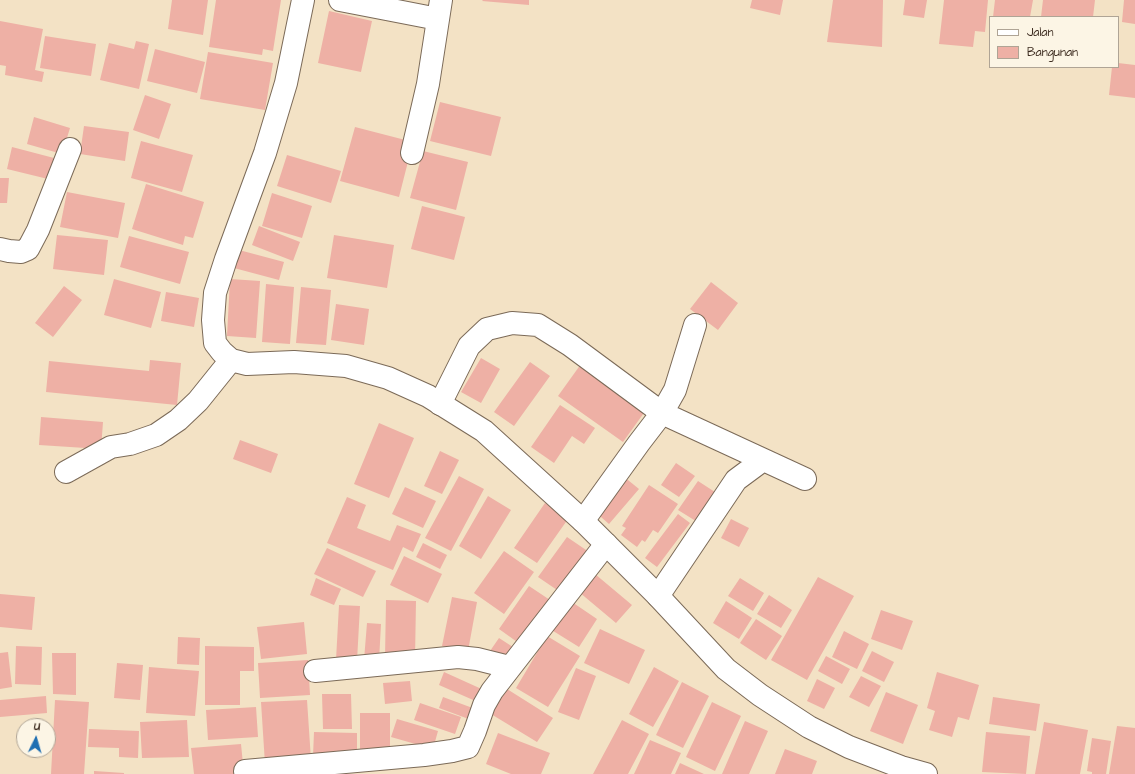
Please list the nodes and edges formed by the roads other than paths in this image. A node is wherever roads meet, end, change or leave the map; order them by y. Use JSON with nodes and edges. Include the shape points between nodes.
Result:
{"nodes":[{"id":1,"x":303,"y":0,"type":"edge"},
{"id":2,"x":340,"y":0,"type":"edge"},
{"id":3,"x":439,"y":9,"type":"edge"},
{"id":4,"x":70,"y":149,"type":"dead end"},
{"id":5,"x":412,"y":153,"type":"dead end"},
{"id":6,"x":0,"y":249,"type":"edge"},
{"id":7,"x":695,"y":325,"type":"dead end"},
{"id":8,"x":231,"y":360,"type":"junction"},
{"id":9,"x":440,"y":404,"type":"junction"},
{"id":10,"x":662,"y":413,"type":"junction"},
{"id":11,"x":763,"y":460,"type":"junction"},
{"id":12,"x":66,"y":472,"type":"dead end"},
{"id":13,"x":805,"y":479,"type":"dead end"},
{"id":14,"x":583,"y":521,"type":"junction"},
{"id":15,"x":606,"y":544,"type":"junction"},
{"id":16,"x":658,"y":596,"type":"junction"},
{"id":17,"x":509,"y":667,"type":"junction"},
{"id":18,"x":315,"y":671,"type":"dead end"},
{"id":19,"x":245,"y":771,"type":"dead end"},
{"id":20,"x":926,"y":774,"type":"edge"}],
"edges":[{"from":1,"to":8,"type":"street","via":[[286,83],[215,293],[214,343]]},
{"from":2,"to":3,"type":"street"},
{"from":3,"to":5,"type":"street","via":[[428,84]]},
{"from":4,"to":6,"type":"street","via":[[28,249],[21,252]]},
{"from":7,"to":10,"type":"street","via":[[675,390]]},
{"from":8,"to":9,"type":"street","via":[[247,364],[294,362],[346,366],[388,378]]},
{"from":8,"to":12,"type":"street","via":[[178,420],[156,435],[111,447]]},
{"from":9,"to":10,"type":"street","via":[[469,346],[487,329],[512,323],[538,325]]},
{"from":9,"to":14,"type":"street","via":[[484,431]]},
{"from":10,"to":11,"type":"street"},
{"from":10,"to":14,"type":"street"},
{"from":11,"to":13,"type":"street"},
{"from":11,"to":16,"type":"street","via":[[736,480]]},
{"from":14,"to":15,"type":"street"},
{"from":15,"to":16,"type":"street"},
{"from":15,"to":17,"type":"street"},
{"from":16,"to":20,"type":"street","via":[[726,669],[760,695],[809,727],[849,747]]},
{"from":17,"to":18,"type":"street","via":[[458,657]]},
{"from":17,"to":19,"type":"street","via":[[484,705],[468,747],[424,755]]}]}
